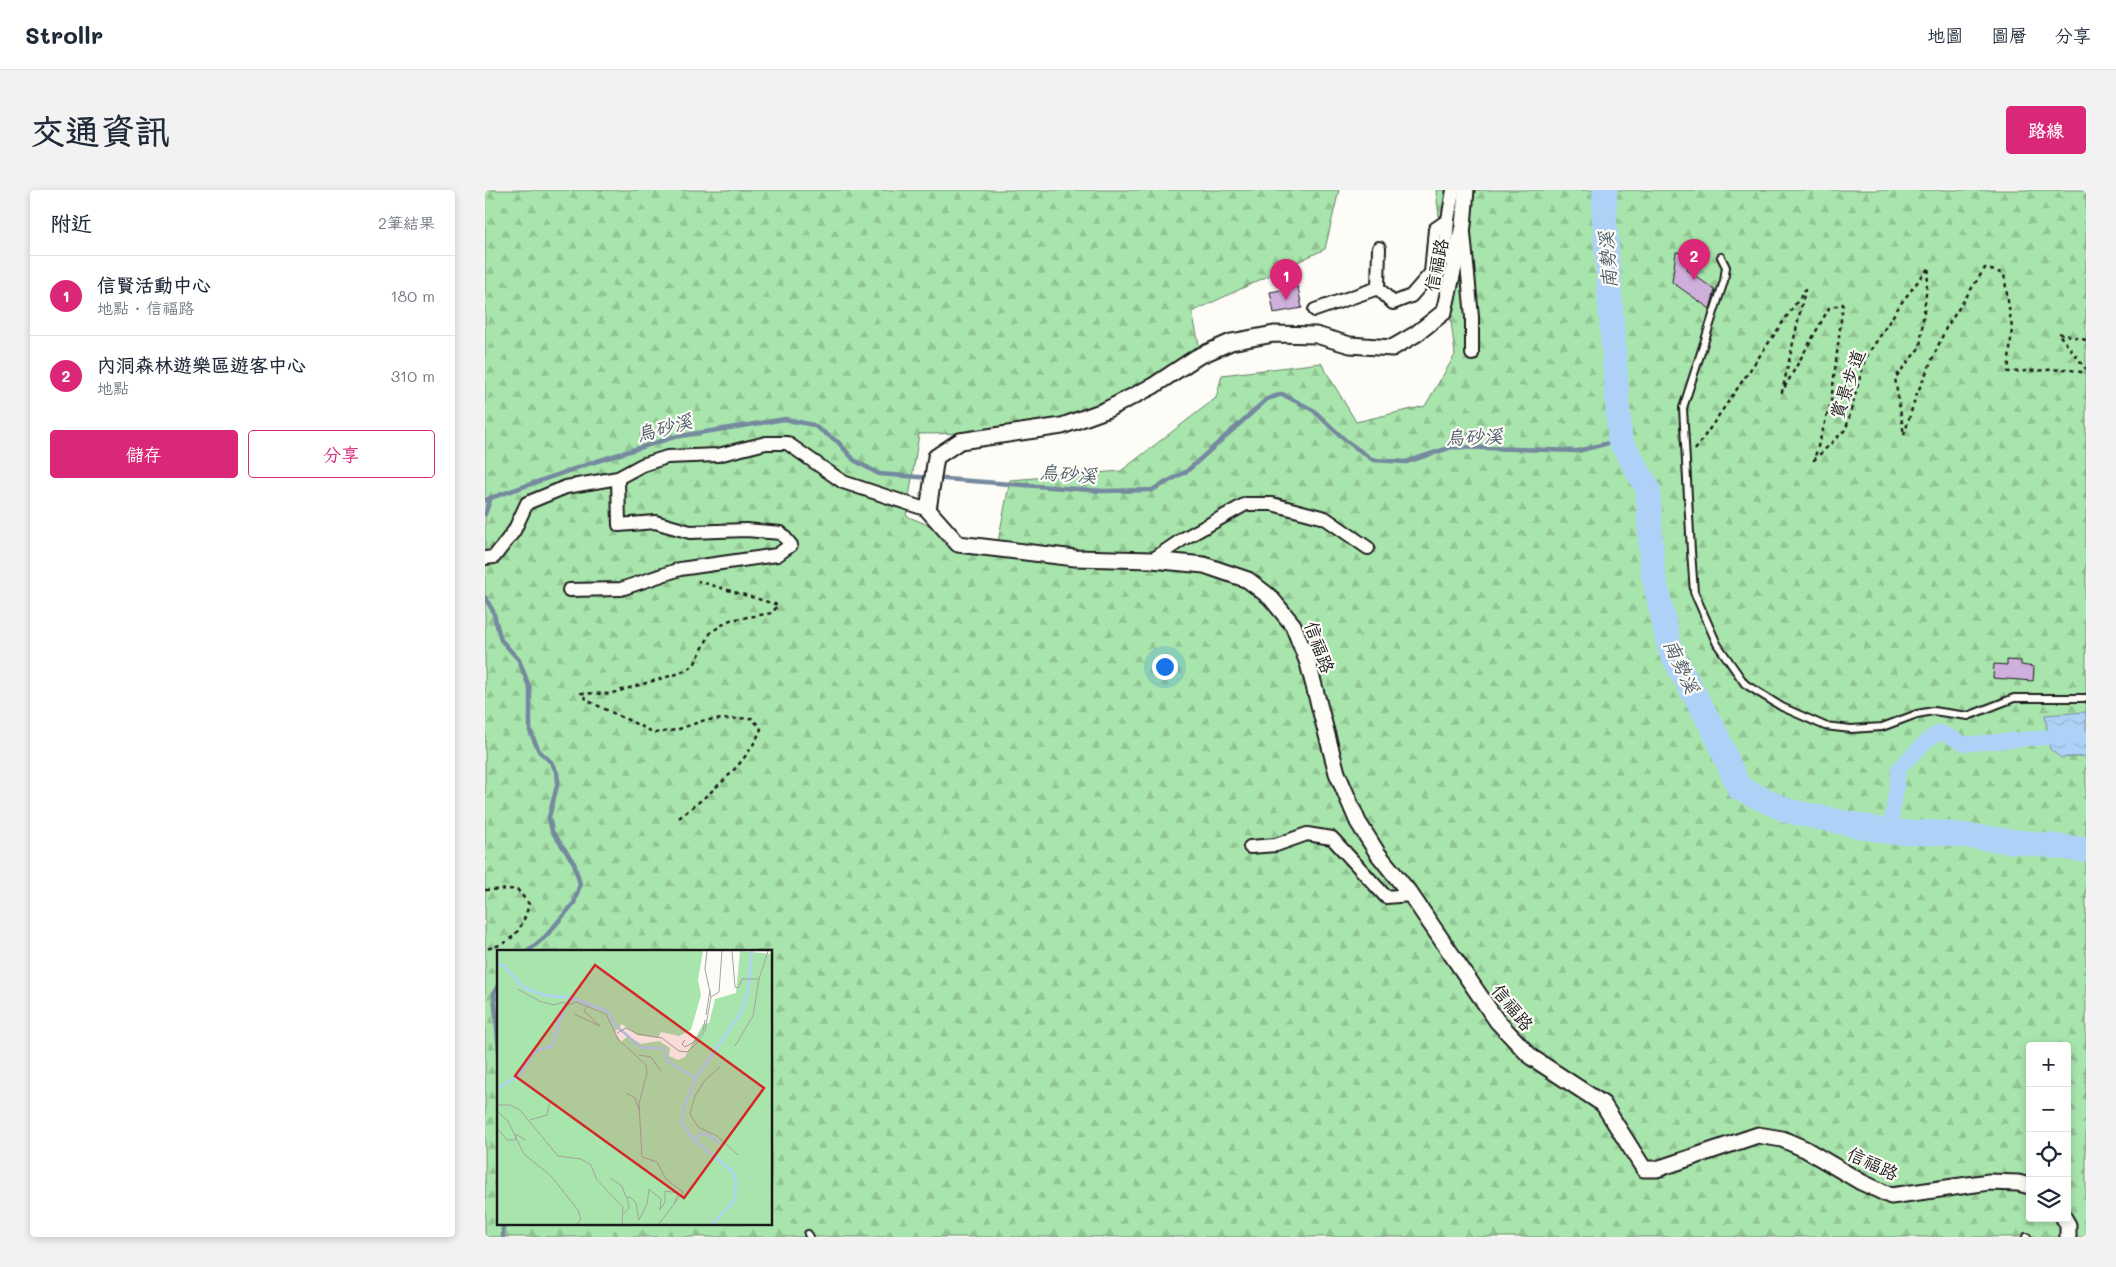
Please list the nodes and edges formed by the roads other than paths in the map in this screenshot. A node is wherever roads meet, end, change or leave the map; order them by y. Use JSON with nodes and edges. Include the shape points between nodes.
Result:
{"nodes":[{"id":1,"x":1453,"y":190,"type":"edge"},
{"id":2,"x":1466,"y":190,"type":"edge"},
{"id":3,"x":1448,"y":220,"type":"junction"},
{"id":4,"x":1463,"y":226,"type":"junction"},
{"id":5,"x":1379,"y":248,"type":"dead end"},
{"id":6,"x":1721,"y":257,"type":"dead end"},
{"id":7,"x":1453,"y":269,"type":"junction"},
{"id":8,"x":1378,"y":288,"type":"junction"},
{"id":9,"x":1315,"y":310,"type":"dead end"},
{"id":10,"x":1472,"y":354,"type":"dead end"},
{"id":11,"x":619,"y":478,"type":"junction"},
{"id":12,"x":928,"y":510,"type":"junction"},
{"id":13,"x":1368,"y":548,"type":"dead end"},
{"id":14,"x":485,"y":558,"type":"edge"},
{"id":15,"x":1152,"y":560,"type":"junction"},
{"id":16,"x":569,"y":590,"type":"dead end"},
{"id":17,"x":2086,"y":698,"type":"edge"},
{"id":18,"x":1250,"y":847,"type":"dead end"},
{"id":19,"x":1411,"y":895,"type":"junction"},
{"id":20,"x":2026,"y":1185,"type":"edge"},
{"id":21,"x":2065,"y":1222,"type":"edge"},
{"id":22,"x":2069,"y":1237,"type":"edge"}],
"edges":[{"from":1,"to":3,"type":"street"},
{"from":2,"to":4,"type":"street","name":"信福路"},
{"from":3,"to":7,"type":"street","via":[[1446,243]]},
{"from":3,"to":8,"type":"street","via":[[1435,229],[1431,273],[1411,296],[1393,303]]},
{"from":4,"to":7,"type":"street","name":"信福路"},
{"from":4,"to":10,"type":"street","via":[[1472,317]]},
{"from":5,"to":8,"type":"street"},
{"from":6,"to":17,"type":"lane","via":[[1726,267],[1724,281],[1683,408],[1694,592],[1717,644],[1745,684],[1782,707],[1825,726],[1851,729],[1883,727],[1933,711],[1968,716],[2014,698]]},
{"from":7,"to":12,"type":"street","name":"信福路","via":[[1445,312],[1392,348],[1350,345],[1316,335],[1274,334],[1231,342],[1197,357],[1153,386],[1106,410],[1062,426],[960,441],[936,457]]},
{"from":8,"to":9,"type":"street"},
{"from":11,"to":12,"type":"street","via":[[642,465],[667,457],[718,456],[765,443],[787,442],[843,482]]},
{"from":11,"to":14,"type":"street","via":[[566,486],[527,503],[514,531],[494,557]]},
{"from":11,"to":16,"type":"street","via":[[619,526],[655,522],[690,532],[746,530],[781,533],[791,545],[777,555],[680,569],[621,589]]},
{"from":12,"to":15,"type":"street","name":"信福路","via":[[957,544],[1075,558]]},
{"from":13,"to":15,"type":"street","via":[[1325,518],[1272,504],[1246,504]]},
{"from":15,"to":19,"type":"street","name":"信福路","via":[[1204,565],[1248,580],[1270,597],[1293,625],[1308,663],[1337,773],[1358,822]]},
{"from":18,"to":19,"type":"street","via":[[1276,845],[1307,834],[1332,838],[1386,898]]},
{"from":19,"to":20,"type":"street","name":"信福路","via":[[1497,1021],[1531,1057],[1603,1104],[1644,1168],[1657,1169],[1758,1135],[1782,1139],[1805,1149],[1891,1196],[1989,1182]]},
{"from":21,"to":22,"type":"street"}]}
